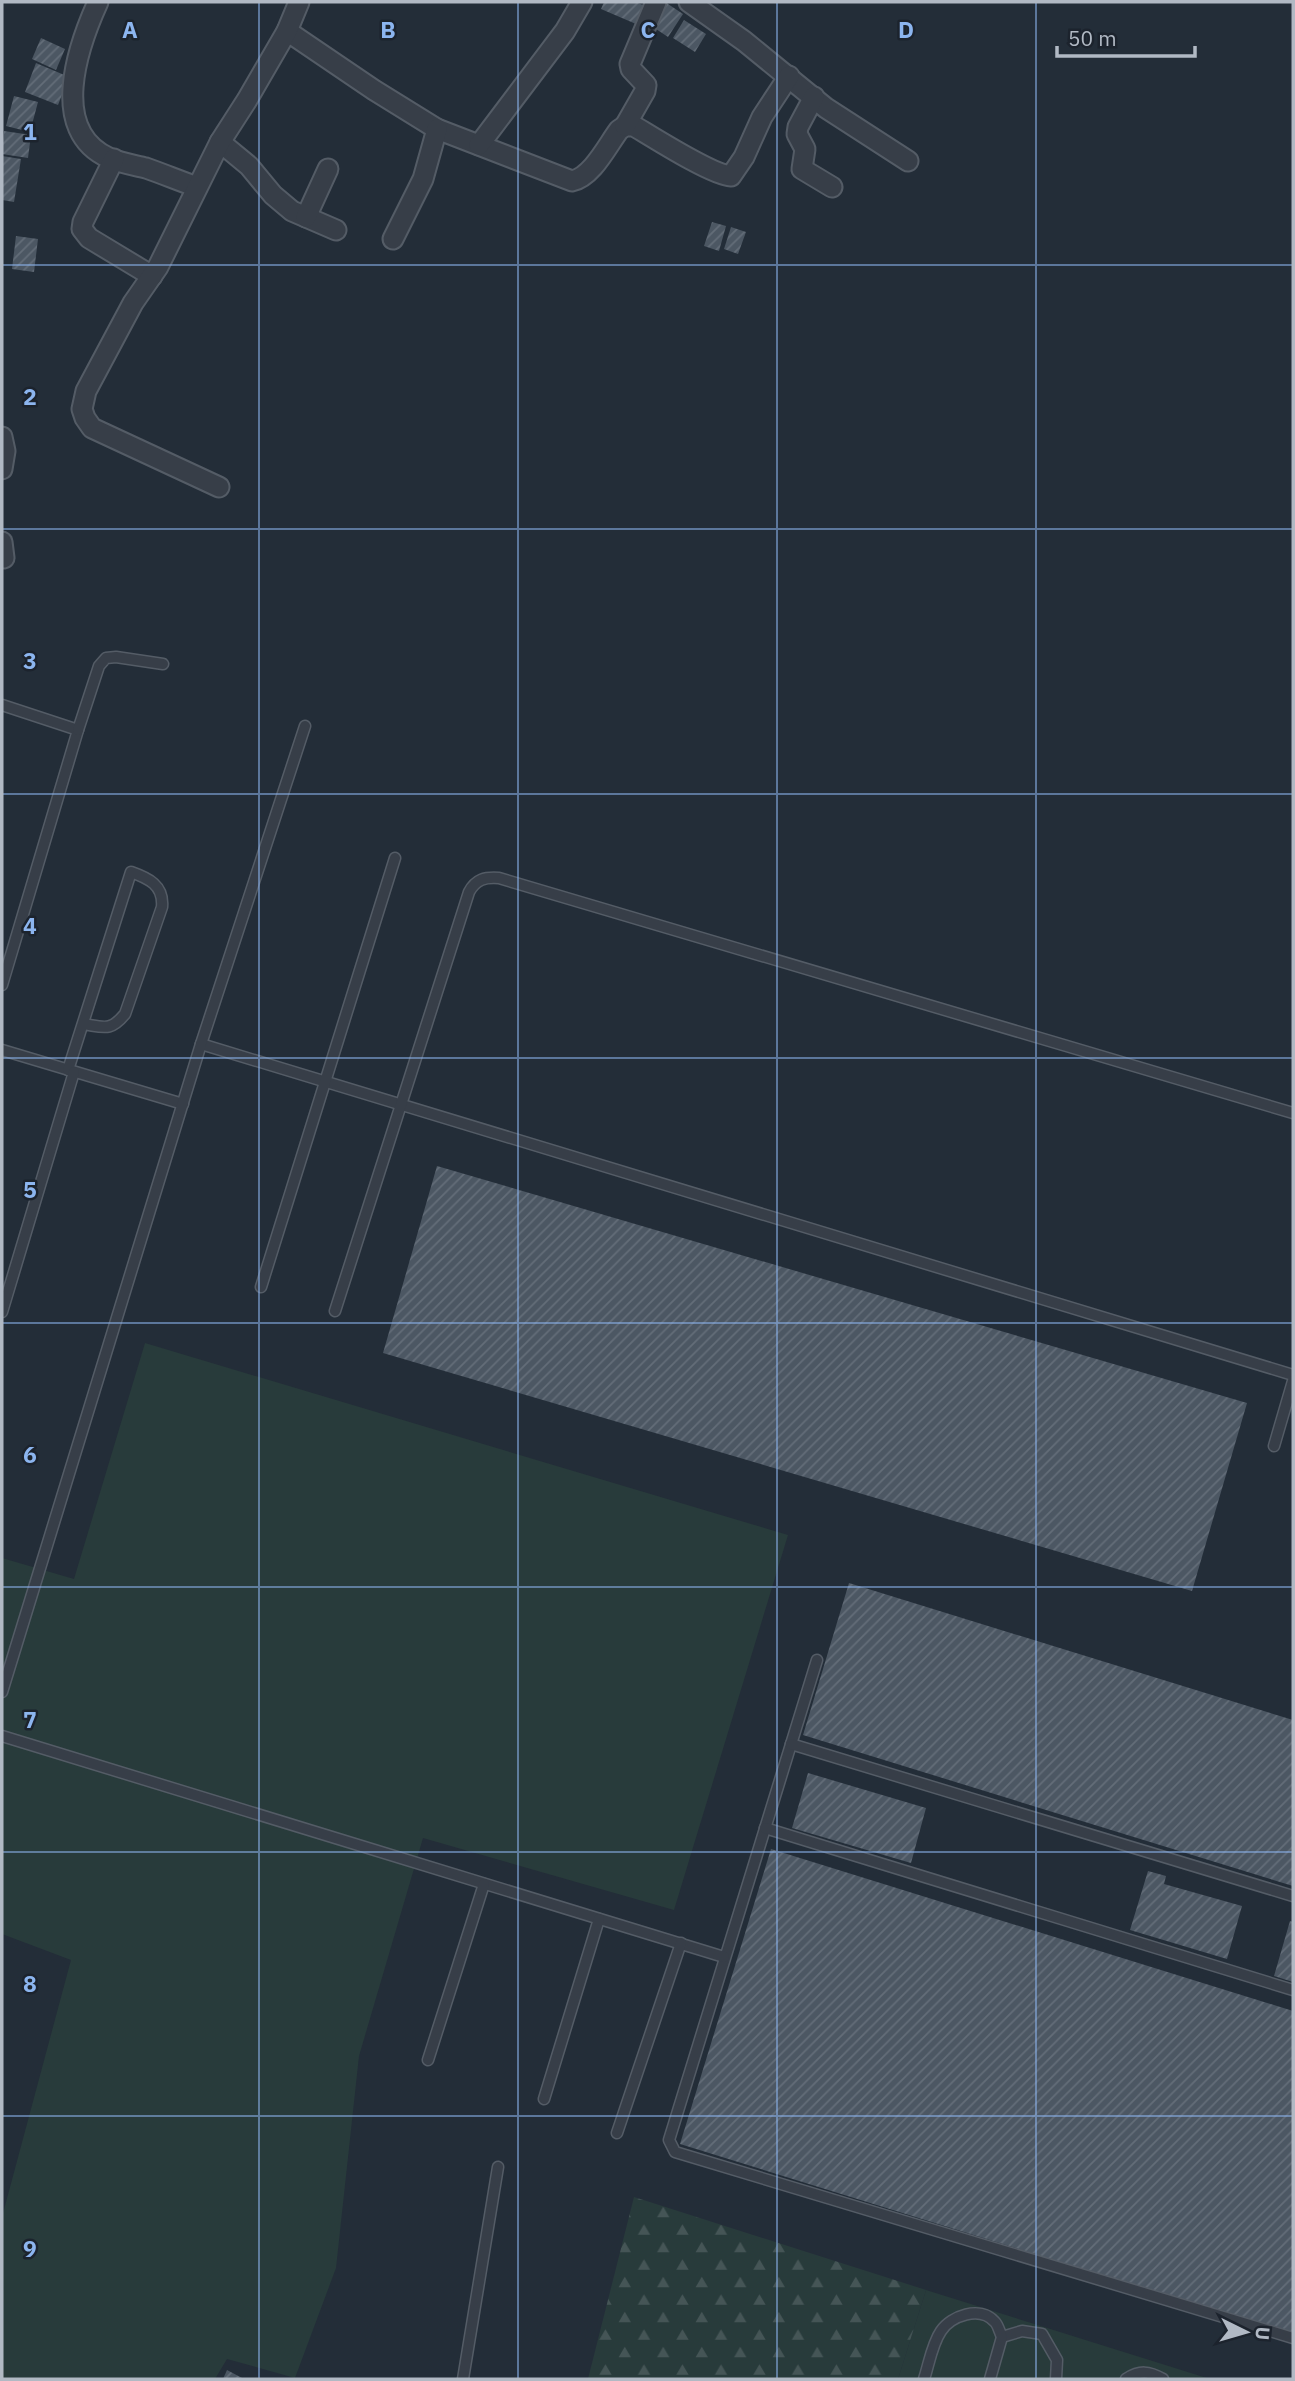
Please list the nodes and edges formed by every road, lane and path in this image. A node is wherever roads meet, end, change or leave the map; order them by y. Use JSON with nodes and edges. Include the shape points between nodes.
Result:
{"nodes":[{"id":1,"x":98,"y":2,"type":"edge"},
{"id":2,"x":299,"y":2,"type":"edge"},
{"id":3,"x":582,"y":2,"type":"edge"},
{"id":4,"x":656,"y":2,"type":"edge"},
{"id":5,"x":689,"y":2,"type":"edge"},
{"id":6,"x":287,"y":31,"type":"junction"},
{"id":7,"x":789,"y":76,"type":"junction"},
{"id":8,"x":814,"y":97,"type":"junction"},
{"id":9,"x":625,"y":125,"type":"junction"},
{"id":10,"x":437,"y":129,"type":"junction"},
{"id":11,"x":219,"y":142,"type":"junction"},
{"id":12,"x":479,"y":145,"type":"junction"},
{"id":13,"x":114,"y":159,"type":"junction"},
{"id":14,"x":908,"y":161,"type":"dead end"},
{"id":15,"x":328,"y":169,"type":"dead end"},
{"id":16,"x":197,"y":187,"type":"junction"},
{"id":17,"x":832,"y":187,"type":"dead end"},
{"id":18,"x":306,"y":217,"type":"junction"},
{"id":19,"x":336,"y":230,"type":"dead end"},
{"id":20,"x":393,"y":239,"type":"dead end"},
{"id":21,"x":152,"y":276,"type":"junction"},
{"id":22,"x":2,"y":437,"type":"edge"},
{"id":23,"x":2,"y":469,"type":"edge"},
{"id":24,"x":219,"y":487,"type":"dead end"},
{"id":25,"x":163,"y":664,"type":"dead end"},
{"id":26,"x":2,"y":705,"type":"edge"},
{"id":27,"x":305,"y":726,"type":"dead end"},
{"id":28,"x":78,"y":730,"type":"junction"},
{"id":29,"x":395,"y":858,"type":"dead end"},
{"id":30,"x":2,"y":985,"type":"edge"},
{"id":31,"x":83,"y":1024,"type":"junction"},
{"id":32,"x":201,"y":1044,"type":"junction"},
{"id":33,"x":2,"y":1051,"type":"edge"},
{"id":34,"x":71,"y":1071,"type":"junction"},
{"id":35,"x":324,"y":1079,"type":"junction"},
{"id":36,"x":183,"y":1104,"type":"junction"},
{"id":37,"x":402,"y":1104,"type":"junction"},
{"id":38,"x":1293,"y":1113,"type":"edge"},
{"id":39,"x":261,"y":1287,"type":"dead end"},
{"id":40,"x":335,"y":1311,"type":"dead end"},
{"id":41,"x":2,"y":1312,"type":"edge"},
{"id":42,"x":1293,"y":1375,"type":"edge"},
{"id":43,"x":1293,"y":1381,"type":"edge"},
{"id":44,"x":1274,"y":1446,"type":"dead end"},
{"id":45,"x":817,"y":1660,"type":"dead end"},
{"id":46,"x":2,"y":1692,"type":"edge"},
{"id":47,"x":2,"y":1736,"type":"edge"},
{"id":48,"x":791,"y":1744,"type":"junction"},
{"id":49,"x":765,"y":1828,"type":"junction"},
{"id":50,"x":484,"y":1884,"type":"junction"},
{"id":51,"x":1293,"y":1896,"type":"edge"},
{"id":52,"x":599,"y":1919,"type":"junction"},
{"id":53,"x":681,"y":1943,"type":"junction"},
{"id":54,"x":724,"y":1957,"type":"junction"},
{"id":55,"x":1293,"y":1990,"type":"edge"},
{"id":56,"x":428,"y":2060,"type":"dead end"},
{"id":57,"x":544,"y":2099,"type":"dead end"},
{"id":58,"x":617,"y":2133,"type":"dead end"},
{"id":59,"x":498,"y":2167,"type":"dead end"},
{"id":60,"x":1002,"y":2337,"type":"junction"},
{"id":61,"x":1293,"y":2337,"type":"edge"},
{"id":62,"x":463,"y":2379,"type":"edge"},
{"id":63,"x":924,"y":2379,"type":"edge"},
{"id":64,"x":990,"y":2379,"type":"edge"},
{"id":65,"x":1056,"y":2379,"type":"edge"},
{"id":66,"x":1126,"y":2379,"type":"edge"},
{"id":67,"x":1163,"y":2379,"type":"edge"}],
"edges":[{"from":1,"to":13,"type":"street","via":[[76,62],[73,108],[87,140]]},
{"from":2,"to":6,"type":"street"},
{"from":3,"to":12,"type":"street"},
{"from":4,"to":9,"type":"street","via":[[630,64],[646,85],[645,91]]},
{"from":5,"to":7,"type":"street"},
{"from":6,"to":10,"type":"street"},
{"from":6,"to":11,"type":"street"},
{"from":7,"to":8,"type":"street"},
{"from":7,"to":9,"type":"street","via":[[732,176]]},
{"from":8,"to":14,"type":"street"},
{"from":8,"to":17,"type":"street","via":[[798,127],[805,149],[802,169]]},
{"from":9,"to":12,"type":"street","via":[[588,172],[572,181]]},
{"from":10,"to":12,"type":"street"},
{"from":10,"to":20,"type":"street","via":[[423,179]]},
{"from":11,"to":16,"type":"street"},
{"from":11,"to":18,"type":"street","via":[[249,166],[280,201]]},
{"from":13,"to":16,"type":"street"},
{"from":13,"to":21,"type":"street","via":[[82,229],[89,238]]},
{"from":15,"to":18,"type":"street"},
{"from":16,"to":21,"type":"street"},
{"from":18,"to":19,"type":"street"},
{"from":21,"to":24,"type":"street","via":[[123,320],[86,391],[82,409],[92,428]]},
{"from":22,"to":23,"type":"street"},
{"from":25,"to":28,"type":"lane","via":[[106,658],[99,666]]},
{"from":26,"to":28,"type":"lane"},
{"from":27,"to":32,"type":"lane"},
{"from":28,"to":30,"type":"lane"},
{"from":29,"to":35,"type":"lane"},
{"from":31,"to":31,"type":"lane","via":[[108,1028],[125,1014],[162,906],[158,887],[148,877],[131,872]]},
{"from":31,"to":34,"type":"lane"},
{"from":32,"to":35,"type":"lane"},
{"from":32,"to":36,"type":"lane"},
{"from":33,"to":34,"type":"lane"},
{"from":34,"to":36,"type":"lane"},
{"from":34,"to":41,"type":"lane"},
{"from":35,"to":37,"type":"lane"},
{"from":35,"to":39,"type":"lane"},
{"from":36,"to":46,"type":"lane"},
{"from":37,"to":38,"type":"lane","via":[[469,892],[480,879],[491,878]]},
{"from":37,"to":40,"type":"lane"},
{"from":37,"to":42,"type":"lane"},
{"from":43,"to":44,"type":"lane"},
{"from":45,"to":48,"type":"lane"},
{"from":47,"to":50,"type":"lane"},
{"from":48,"to":49,"type":"lane"},
{"from":48,"to":51,"type":"lane"},
{"from":49,"to":54,"type":"lane"},
{"from":49,"to":55,"type":"lane"},
{"from":50,"to":52,"type":"lane"},
{"from":50,"to":56,"type":"lane"},
{"from":52,"to":53,"type":"lane"},
{"from":52,"to":57,"type":"lane"},
{"from":53,"to":54,"type":"lane"},
{"from":53,"to":58,"type":"lane"},
{"from":54,"to":61,"type":"lane","via":[[669,2140],[675,2152]]},
{"from":59,"to":62,"type":"lane"},
{"from":60,"to":63,"type":"lane","via":[[995,2321],[982,2314],[967,2314],[949,2322],[939,2333]]},
{"from":60,"to":64,"type":"lane"},
{"from":60,"to":65,"type":"lane","via":[[1022,2331],[1042,2334],[1057,2360]]},
{"from":66,"to":67,"type":"lane","via":[[1137,2372],[1151,2372]]}]}
